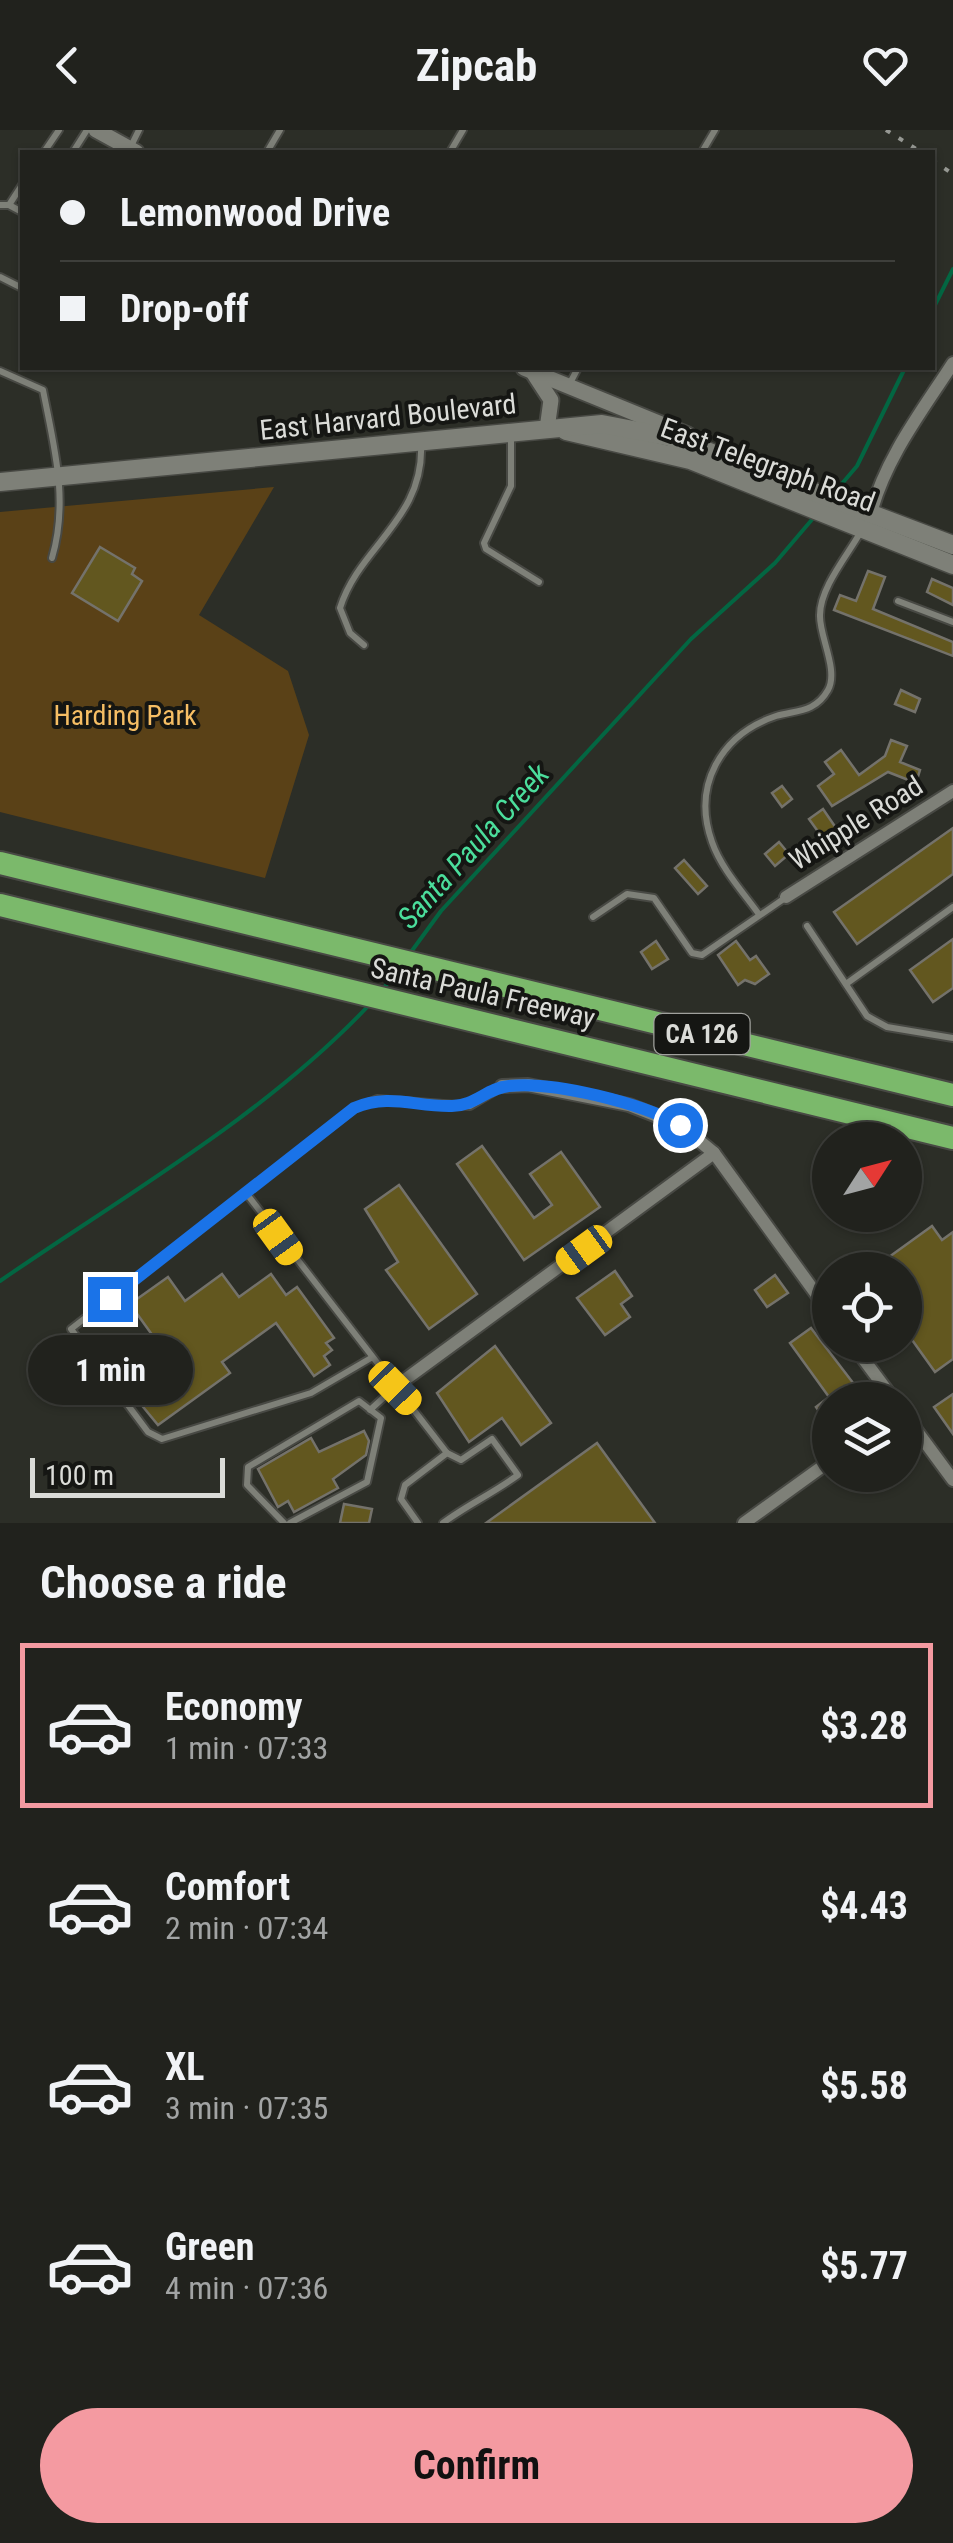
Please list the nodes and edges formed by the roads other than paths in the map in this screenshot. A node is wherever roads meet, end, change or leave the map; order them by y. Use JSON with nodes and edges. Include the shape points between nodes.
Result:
{"nodes":[{"id":1,"x":96,"y":130,"type":"edge"},
{"id":2,"x":131,"y":150,"type":"edge"},
{"id":3,"x":2,"y":278,"type":"edge"},
{"id":4,"x":0,"y":290,"type":"edge"},
{"id":5,"x":953,"y":363,"type":"edge"},
{"id":6,"x":0,"y":370,"type":"edge"},
{"id":7,"x":530,"y":370,"type":"edge"},
{"id":8,"x":532,"y":370,"type":"edge"},
{"id":9,"x":577,"y":370,"type":"edge"},
{"id":10,"x":569,"y":384,"type":"junction"},
{"id":11,"x":554,"y":429,"type":"junction"},
{"id":12,"x":511,"y":433,"type":"junction"},
{"id":13,"x":420,"y":442,"type":"junction"},
{"id":14,"x":59,"y":477,"type":"junction"},
{"id":15,"x":0,"y":482,"type":"edge"},
{"id":16,"x":770,"y":482,"type":"junction"},
{"id":17,"x":861,"y":518,"type":"junction"},
{"id":18,"x":953,"y":545,"type":"edge"},
{"id":19,"x":52,"y":558,"type":"dead end"},
{"id":20,"x":953,"y":565,"type":"edge"},
{"id":21,"x":539,"y":582,"type":"dead end"},
{"id":22,"x":898,"y":601,"type":"dead end"},
{"id":23,"x":953,"y":622,"type":"edge"},
{"id":24,"x":364,"y":645,"type":"dead end"},
{"id":25,"x":953,"y":791,"type":"edge"},
{"id":26,"x":0,"y":863,"type":"edge"},
{"id":27,"x":786,"y":897,"type":"joint"},
{"id":28,"x":0,"y":905,"type":"edge"},
{"id":29,"x":953,"y":907,"type":"edge"},
{"id":30,"x":758,"y":913,"type":"junction"},
{"id":31,"x":593,"y":917,"type":"dead end"},
{"id":32,"x":807,"y":926,"type":"dead end"},
{"id":33,"x":846,"y":984,"type":"junction"},
{"id":34,"x":953,"y":1038,"type":"edge"},
{"id":35,"x":502,"y":1086,"type":"joint"},
{"id":36,"x":953,"y":1095,"type":"edge"},
{"id":37,"x":953,"y":1138,"type":"edge"},
{"id":38,"x":714,"y":1154,"type":"junction"},
{"id":39,"x":246,"y":1193,"type":"junction"},
{"id":40,"x":812,"y":1289,"type":"edge"},
{"id":41,"x":372,"y":1358,"type":"junction"},
{"id":42,"x":395,"y":1388,"type":"junction"},
{"id":43,"x":370,"y":1410,"type":"junction"},
{"id":44,"x":922,"y":1438,"type":"edge"},
{"id":45,"x":447,"y":1453,"type":"junction"},
{"id":46,"x":812,"y":1474,"type":"edge"},
{"id":47,"x":953,"y":1480,"type":"edge"},
{"id":48,"x":287,"y":1523,"type":"edge"},
{"id":49,"x":418,"y":1523,"type":"edge"},
{"id":50,"x":443,"y":1523,"type":"edge"},
{"id":51,"x":744,"y":1523,"type":"edge"}],
"edges":[{"from":1,"to":2,"type":"street"},
{"from":3,"to":4,"type":"lane"},
{"from":5,"to":17,"type":"street"},
{"from":6,"to":14,"type":"lane","via":[[42,390]]},
{"from":7,"to":11,"type":"street","via":[[551,400]]},
{"from":8,"to":10,"type":"street","name":"East Telegraph Road"},
{"from":9,"to":10,"type":"lane"},
{"from":10,"to":16,"type":"street","name":"East Telegraph Road"},
{"from":11,"to":12,"type":"main road","name":"East Harvard Boulevard"},
{"from":11,"to":16,"type":"main road","name":"East Harvard Boulevard","via":[[602,424],[646,430]]},
{"from":12,"to":13,"type":"main road","name":"East Harvard Boulevard"},
{"from":12,"to":21,"type":"lane","via":[[511,486],[484,543]]},
{"from":13,"to":14,"type":"main road","name":"East Harvard Boulevard"},
{"from":13,"to":24,"type":"lane","via":[[422,467],[409,504],[340,608],[343,622]]},
{"from":14,"to":15,"type":"main road","name":"East Harvard Boulevard"},
{"from":14,"to":19,"type":"lane","via":[[62,523]]},
{"from":16,"to":17,"type":"main road","name":"East Telegraph Road"},
{"from":17,"to":18,"type":"main road","name":"East Telegraph Road"},
{"from":17,"to":20,"type":"main road","name":"East Telegraph Road"},
{"from":17,"to":30,"type":"lane","via":[[819,614],[831,682],[826,694],[800,714],[777,716],[732,741],[717,756],[704,791],[712,842]]},
{"from":22,"to":23,"type":"lane"},
{"from":25,"to":27,"type":"street","name":"Whipple Road"},
{"from":26,"to":36,"type":"highway","name":"Santa Paula Freeway","number":"CA 126"},
{"from":27,"to":30,"type":"lane"},
{"from":28,"to":37,"type":"highway","name":"Santa Paula Freeway","number":"CA 126"},
{"from":29,"to":33,"type":"lane"},
{"from":30,"to":31,"type":"lane","via":[[702,954],[692,952],[654,898],[626,894]]},
{"from":32,"to":33,"type":"lane"},
{"from":33,"to":34,"type":"lane","via":[[877,1022]]},
{"from":35,"to":38,"type":"street","via":[[528,1084],[650,1110]]},
{"from":35,"to":39,"type":"lane","via":[[470,1106],[377,1099],[354,1108]]},
{"from":38,"to":40,"type":"street"},
{"from":38,"to":42,"type":"street"},
{"from":39,"to":41,"type":"lane"},
{"from":39,"to":41,"type":"lane","via":[[71,1329],[75,1339],[148,1432],[162,1440],[311,1393]]},
{"from":41,"to":42,"type":"lane"},
{"from":42,"to":43,"type":"lane"},
{"from":42,"to":45,"type":"lane"},
{"from":43,"to":48,"type":"lane","via":[[381,1418],[367,1482]]},
{"from":43,"to":48,"type":"lane","via":[[358,1401],[248,1467],[247,1486]]},
{"from":44,"to":47,"type":"street"},
{"from":45,"to":49,"type":"lane","via":[[405,1484],[400,1498]]},
{"from":45,"to":50,"type":"lane","via":[[461,1460],[492,1439],[518,1475]]},
{"from":46,"to":51,"type":"street"}]}
